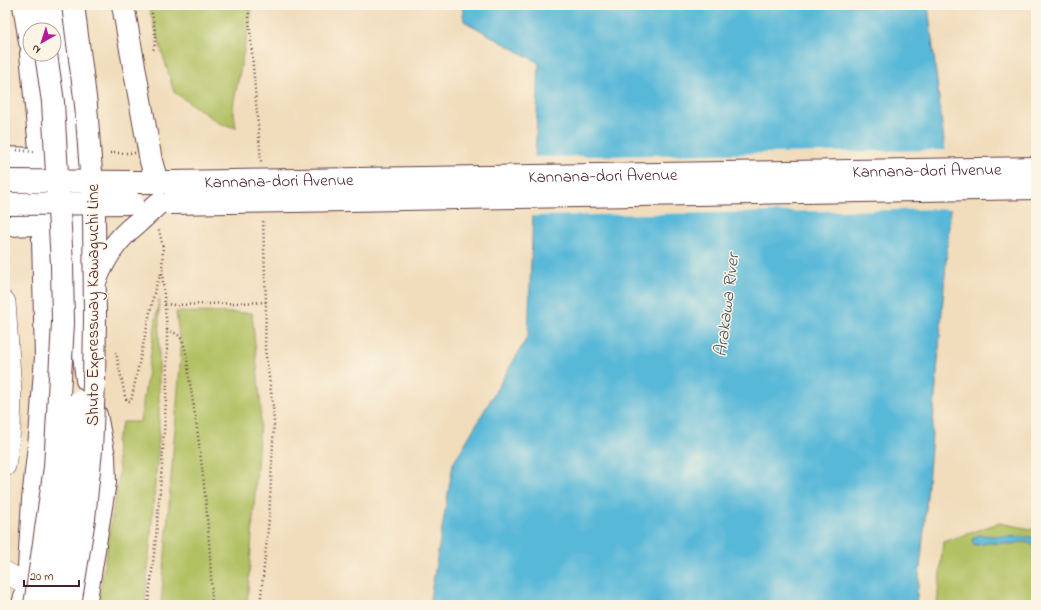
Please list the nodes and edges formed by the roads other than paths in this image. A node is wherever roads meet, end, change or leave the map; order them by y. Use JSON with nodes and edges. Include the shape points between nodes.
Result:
{"nodes":[{"id":1,"x":24,"y":5,"type":"edge"},
{"id":2,"x":38,"y":5,"type":"edge"},
{"id":3,"x":56,"y":5,"type":"edge"},
{"id":4,"x":73,"y":5,"type":"edge"},
{"id":5,"x":123,"y":5,"type":"edge"},
{"id":6,"x":27,"y":22,"type":"edge"},
{"id":7,"x":41,"y":22,"type":"edge"},
{"id":8,"x":32,"y":62,"type":"edge"},
{"id":9,"x":47,"y":62,"type":"edge"},
{"id":10,"x":5,"y":158,"type":"edge"},
{"id":11,"x":41,"y":159,"type":"junction"},
{"id":12,"x":74,"y":160,"type":"junction"},
{"id":13,"x":1036,"y":168,"type":"edge"},
{"id":14,"x":5,"y":182,"type":"edge"},
{"id":15,"x":1036,"y":188,"type":"edge"},
{"id":16,"x":164,"y":192,"type":"junction"},
{"id":17,"x":132,"y":193,"type":"junction"},
{"id":18,"x":5,"y":204,"type":"edge"},
{"id":19,"x":75,"y":223,"type":"junction"},
{"id":20,"x":42,"y":224,"type":"junction"},
{"id":21,"x":5,"y":225,"type":"edge"},
{"id":22,"x":5,"y":302,"type":"edge"},
{"id":23,"x":87,"y":381,"type":"junction"},
{"id":24,"x":5,"y":466,"type":"edge"},
{"id":25,"x":5,"y":572,"type":"edge"},
{"id":26,"x":26,"y":595,"type":"edge"},
{"id":27,"x":35,"y":605,"type":"edge"},
{"id":28,"x":53,"y":605,"type":"edge"},
{"id":29,"x":63,"y":605,"type":"edge"},
{"id":30,"x":70,"y":605,"type":"edge"},
{"id":31,"x":85,"y":605,"type":"edge"}],
"edges":[{"from":1,"to":6,"type":"main road"},
{"from":2,"to":7,"type":"main road"},
{"from":3,"to":12,"type":"main road","via":[[66,66]]},
{"from":4,"to":30,"type":"main road","name":"Shuto Expressway Kawaguchi Line","bridge":true,"via":[[86,105],[92,182],[95,316],[91,450],[84,519]]},
{"from":5,"to":16,"type":"main road","via":[[151,161]]},
{"from":8,"to":11,"type":"main road"},
{"from":9,"to":27,"type":"main road","name":"Shuto Expressway Kawaguchi Line","bridge":true,"via":[[53,102],[62,264],[62,323],[55,467]]},
{"from":10,"to":11,"type":"main road"},
{"from":11,"to":12,"type":"main road"},
{"from":11,"to":20,"type":"main road"},
{"from":12,"to":19,"type":"main road"},
{"from":13,"to":16,"type":"main road","name":"Kannana-dori Avenue","bridge":true},
{"from":14,"to":17,"type":"main road","bridge":true},
{"from":15,"to":16,"type":"main road","name":"Kannana-dori Avenue","bridge":true},
{"from":16,"to":17,"type":"main road"},
{"from":16,"to":28,"type":"main road","bridge":true,"via":[[114,246],[100,268],[89,295],[69,507]]},
{"from":17,"to":18,"type":"main road","bridge":true},
{"from":19,"to":20,"type":"main road"},
{"from":19,"to":23,"type":"main road","via":[[78,313]]},
{"from":20,"to":21,"type":"main road"},
{"from":20,"to":26,"type":"main road","via":[[46,357]]},
{"from":22,"to":24,"type":"street","via":[[11,391],[10,430]]},
{"from":23,"to":29,"type":"main road","via":[[84,448]]},
{"from":23,"to":31,"type":"main road","via":[[104,456],[105,482]]},
{"from":25,"to":26,"type":"street"}]}
